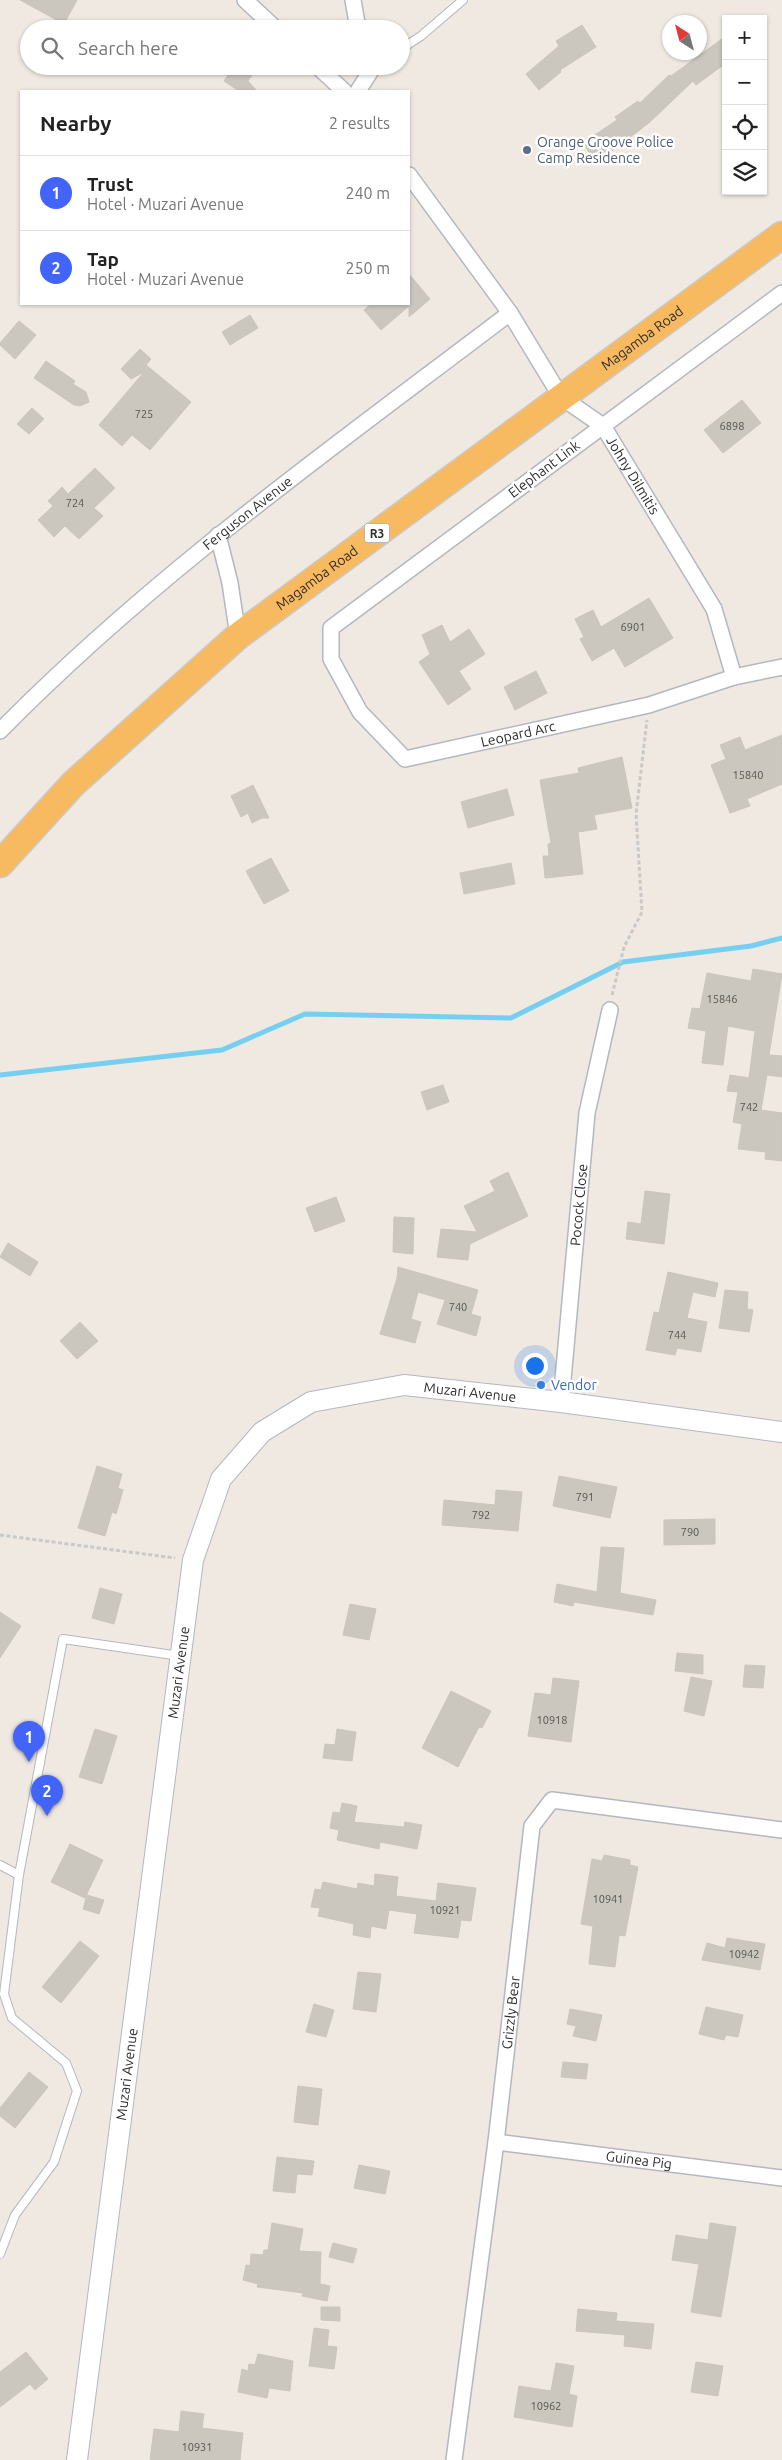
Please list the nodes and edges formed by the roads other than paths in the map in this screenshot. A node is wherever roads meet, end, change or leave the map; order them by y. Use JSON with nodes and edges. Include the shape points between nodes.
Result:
{"nodes":[{"id":1,"x":245,"y":0,"type":"edge"},
{"id":2,"x":353,"y":0,"type":"edge"},
{"id":3,"x":463,"y":0,"type":"edge"},
{"id":4,"x":266,"y":20,"type":"edge"},
{"id":5,"x":356,"y":20,"type":"edge"},
{"id":6,"x":410,"y":43,"type":"edge"},
{"id":7,"x":327,"y":75,"type":"edge"},
{"id":8,"x":367,"y":75,"type":"edge"},
{"id":9,"x":343,"y":90,"type":"edge"},
{"id":10,"x":359,"y":90,"type":"edge"},
{"id":11,"x":410,"y":177,"type":"edge"},
{"id":12,"x":782,"y":235,"type":"edge"},
{"id":13,"x":782,"y":293,"type":"edge"},
{"id":14,"x":510,"y":313,"type":"junction"},
{"id":15,"x":561,"y":397,"type":"junction"},
{"id":16,"x":603,"y":426,"type":"junction"},
{"id":17,"x":218,"y":535,"type":"junction"},
{"id":18,"x":331,"y":628,"type":"joint"},
{"id":19,"x":238,"y":636,"type":"junction"},
{"id":20,"x":782,"y":667,"type":"edge"},
{"id":21,"x":734,"y":678,"type":"junction"},
{"id":22,"x":0,"y":732,"type":"edge"},
{"id":23,"x":0,"y":864,"type":"edge"},
{"id":24,"x":610,"y":1010,"type":"dead end"},
{"id":25,"x":561,"y":1402,"type":"junction"},
{"id":26,"x":782,"y":1432,"type":"edge"},
{"id":27,"x":180,"y":1656,"type":"junction"},
{"id":28,"x":782,"y":1830,"type":"edge"},
{"id":29,"x":0,"y":1865,"type":"edge"},
{"id":30,"x":19,"y":1875,"type":"junction"},
{"id":31,"x":496,"y":2142,"type":"junction"},
{"id":32,"x":782,"y":2178,"type":"edge"},
{"id":33,"x":0,"y":2254,"type":"edge"},
{"id":34,"x":77,"y":2460,"type":"edge"},
{"id":35,"x":454,"y":2460,"type":"edge"}],
"edges":[{"from":1,"to":4,"type":"street"},
{"from":2,"to":5,"type":"street"},
{"from":3,"to":6,"type":"lane"},
{"from":7,"to":9,"type":"street"},
{"from":8,"to":10,"type":"street"},
{"from":11,"to":14,"type":"street","name":"Johny Dilmitis"},
{"from":12,"to":15,"type":"highway","name":"Magamba Road","number":"R3"},
{"from":13,"to":16,"type":"street","name":"Elephant Link"},
{"from":14,"to":15,"type":"street","name":"Johny Dilmitis"},
{"from":14,"to":17,"type":"street","name":"Ferguson Avenue"},
{"from":15,"to":16,"type":"street","name":"Johny Dilmitis"},
{"from":15,"to":19,"type":"highway","name":"Magamba Road","number":"R3"},
{"from":16,"to":18,"type":"street","name":"Elephant Link"},
{"from":16,"to":21,"type":"street","name":"Johny Dilmitis","via":[[714,609]]},
{"from":17,"to":19,"type":"street"},
{"from":17,"to":22,"type":"street","name":"Ferguson Avenue","via":[[54,676]]},
{"from":18,"to":21,"type":"street","name":"Leopard Arc","via":[[331,659],[360,712],[405,759],[649,705]]},
{"from":19,"to":23,"type":"highway","name":"Magamba Road","number":"R3","via":[[73,784]]},
{"from":20,"to":21,"type":"street","name":"Leopard Arc"},
{"from":24,"to":25,"type":"street","name":"Pocock Close","via":[[587,1113]]},
{"from":25,"to":26,"type":"street","name":"Muzari Avenue"},
{"from":25,"to":27,"type":"street","name":"Muzari Avenue","via":[[404,1385],[311,1402],[262,1432],[221,1479],[193,1560]]},
{"from":27,"to":30,"type":"lane","via":[[63,1639]]},
{"from":27,"to":34,"type":"street","name":"Muzari Avenue"},
{"from":28,"to":31,"type":"street","name":"Grizzly Bear","via":[[552,1800],[532,1826]]},
{"from":29,"to":30,"type":"lane"},
{"from":30,"to":33,"type":"lane","via":[[4,1994],[12,2018],[66,2062],[77,2091],[54,2162],[15,2215]]},
{"from":31,"to":32,"type":"street","name":"Guinea Pig"},
{"from":31,"to":35,"type":"street","name":"Grizzly Bear"}]}
